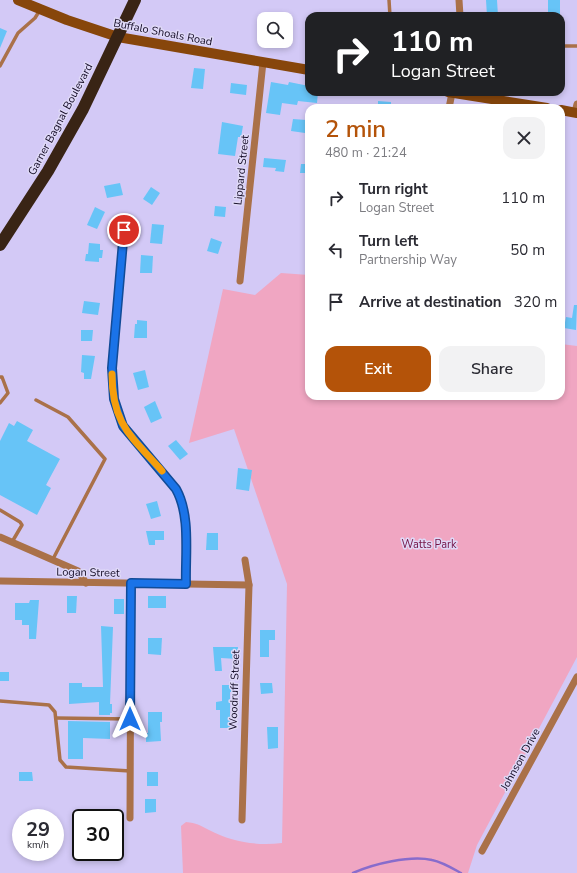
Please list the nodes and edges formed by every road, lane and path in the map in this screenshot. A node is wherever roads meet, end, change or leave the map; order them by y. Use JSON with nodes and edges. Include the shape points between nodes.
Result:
{"nodes":[{"id":1,"x":18,"y":0,"type":"edge"},
{"id":2,"x":135,"y":0,"type":"edge"},
{"id":3,"x":389,"y":0,"type":"edge"},
{"id":4,"x":460,"y":0,"type":"edge"},
{"id":5,"x":41,"y":9,"type":"junction"},
{"id":6,"x":390,"y":12,"type":"edge"},
{"id":7,"x":460,"y":12,"type":"edge"},
{"id":8,"x":118,"y":37,"type":"junction"},
{"id":9,"x":565,"y":46,"type":"edge"},
{"id":10,"x":577,"y":46,"type":"edge"},
{"id":11,"x":263,"y":62,"type":"junction"},
{"id":12,"x":0,"y":66,"type":"edge"},
{"id":13,"x":305,"y":69,"type":"edge"},
{"id":14,"x":476,"y":96,"type":"edge"},
{"id":15,"x":524,"y":104,"type":"edge"},
{"id":16,"x":565,"y":110,"type":"edge"},
{"id":17,"x":576,"y":110,"type":"edge"},
{"id":18,"x":124,"y":230,"type":"dead end"},
{"id":19,"x":0,"y":245,"type":"edge"},
{"id":20,"x":240,"y":281,"type":"dead end"},
{"id":21,"x":0,"y":377,"type":"edge"},
{"id":22,"x":36,"y":400,"type":"dead end"},
{"id":23,"x":0,"y":403,"type":"edge"},
{"id":24,"x":0,"y":510,"type":"edge"},
{"id":25,"x":0,"y":536,"type":"edge"},
{"id":26,"x":11,"y":543,"type":"junction"},
{"id":27,"x":53,"y":559,"type":"junction"},
{"id":28,"x":245,"y":560,"type":"dead end"},
{"id":29,"x":0,"y":581,"type":"edge"},
{"id":30,"x":86,"y":583,"type":"junction"},
{"id":31,"x":131,"y":583,"type":"junction"},
{"id":32,"x":186,"y":584,"type":"junction"},
{"id":33,"x":248,"y":585,"type":"junction"},
{"id":34,"x":577,"y":677,"type":"edge"},
{"id":35,"x":0,"y":701,"type":"edge"},
{"id":36,"x":56,"y":718,"type":"junction"},
{"id":37,"x":130,"y":719,"type":"junction"},
{"id":38,"x":130,"y":771,"type":"junction"},
{"id":39,"x":130,"y":818,"type":"dead end"},
{"id":40,"x":242,"y":820,"type":"dead end"},
{"id":41,"x":482,"y":851,"type":"dead end"}],
"edges":[{"from":1,"to":5,"type":"street","name":"Buffalo Shoals Road"},
{"from":2,"to":8,"type":"highway","name":"Garner Bagnal Boulevard"},
{"from":3,"to":6,"type":"lane"},
{"from":4,"to":7,"type":"street"},
{"from":5,"to":8,"type":"street","name":"Buffalo Shoals Road"},
{"from":5,"to":12,"type":"lane","via":[[35,18],[18,32]]},
{"from":8,"to":11,"type":"street","name":"Buffalo Shoals Road"},
{"from":8,"to":19,"type":"highway","name":"Garner Bagnal Boulevard","via":[[48,171]]},
{"from":9,"to":10,"type":"lane"},
{"from":11,"to":13,"type":"street","name":"Buffalo Shoals Road"},
{"from":11,"to":20,"type":"street","name":"Lippard Street"},
{"from":14,"to":15,"type":"street"},
{"from":16,"to":17,"type":"street"},
{"from":18,"to":32,"type":"street","via":[[112,368],[114,399],[123,426],[167,477],[181,498],[185,525]]},
{"from":21,"to":23,"type":"lane","via":[[8,392]]},
{"from":22,"to":27,"type":"lane","via":[[68,417],[105,459]]},
{"from":24,"to":26,"type":"lane","via":[[22,525]]},
{"from":25,"to":26,"type":"street"},
{"from":26,"to":27,"type":"street"},
{"from":27,"to":30,"type":"street","via":[[78,571]]},
{"from":28,"to":33,"type":"street","name":"Woodruff Street"},
{"from":29,"to":30,"type":"street","name":"Logan Street"},
{"from":30,"to":31,"type":"street","name":"Logan Street"},
{"from":31,"to":32,"type":"street","name":"Logan Street"},
{"from":31,"to":37,"type":"street"},
{"from":32,"to":33,"type":"street","name":"Logan Street"},
{"from":33,"to":40,"type":"street","name":"Woodruff Street"},
{"from":34,"to":41,"type":"street","name":"Johnson Drive"},
{"from":35,"to":36,"type":"lane","via":[[49,705],[56,712]]},
{"from":36,"to":37,"type":"lane"},
{"from":36,"to":38,"type":"lane","via":[[60,760],[66,767]]},
{"from":37,"to":38,"type":"street"},
{"from":38,"to":39,"type":"street"}]}
